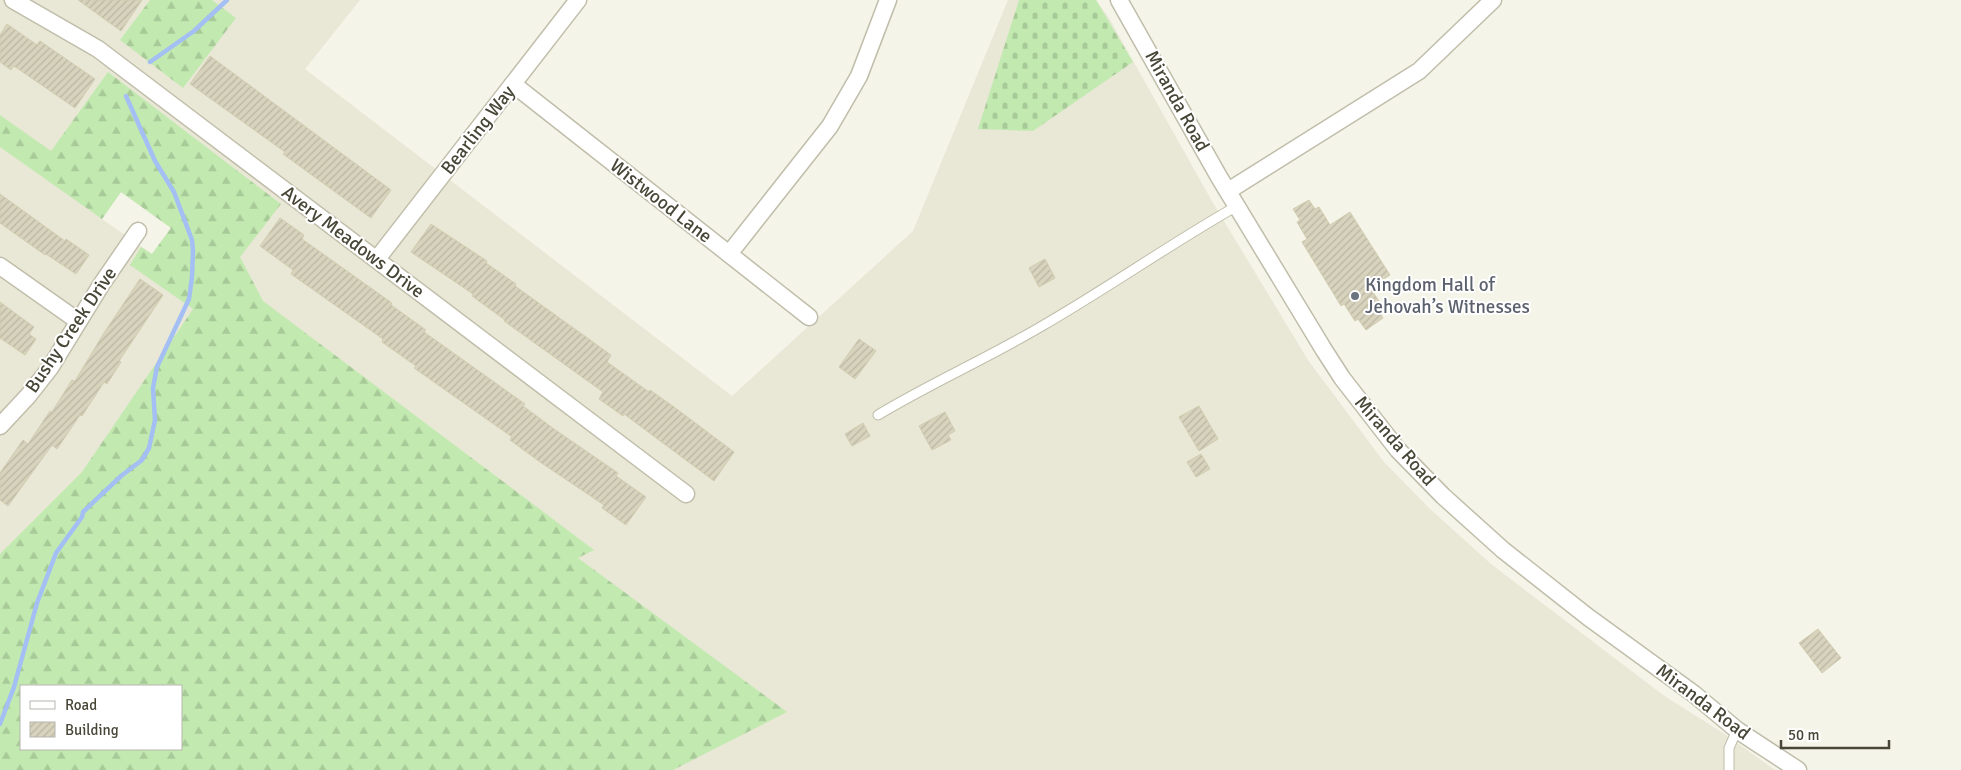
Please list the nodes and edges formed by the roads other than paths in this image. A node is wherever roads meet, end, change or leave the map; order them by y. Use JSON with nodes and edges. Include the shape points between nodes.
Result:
{"nodes":[{"id":1,"x":13,"y":0,"type":"edge"},
{"id":2,"x":578,"y":0,"type":"edge"},
{"id":3,"x":888,"y":0,"type":"edge"},
{"id":4,"x":1118,"y":0,"type":"edge"},
{"id":5,"x":1493,"y":0,"type":"edge"},
{"id":6,"x":513,"y":84,"type":"junction"},
{"id":7,"x":1228,"y":191,"type":"junction"},
{"id":8,"x":1237,"y":206,"type":"junction"},
{"id":9,"x":138,"y":231,"type":"dead end"},
{"id":10,"x":728,"y":254,"type":"junction"},
{"id":11,"x":377,"y":259,"type":"junction"},
{"id":12,"x":0,"y":266,"type":"edge"},
{"id":13,"x":809,"y":317,"type":"dead end"},
{"id":14,"x":78,"y":321,"type":"junction"},
{"id":15,"x":878,"y":415,"type":"dead end"},
{"id":16,"x":0,"y":426,"type":"edge"},
{"id":17,"x":686,"y":494,"type":"dead end"},
{"id":18,"x":1737,"y":730,"type":"junction"},
{"id":19,"x":1729,"y":770,"type":"edge"},
{"id":20,"x":1798,"y":770,"type":"edge"}],
"edges":[{"from":1,"to":11,"type":"street","name":"Avery Meadows Drive","via":[[98,49]]},
{"from":2,"to":6,"type":"street","name":"Bearling Way"},
{"from":3,"to":10,"type":"street","via":[[859,76],[830,126]]},
{"from":4,"to":7,"type":"street","name":"Miranda Road"},
{"from":5,"to":7,"type":"street","via":[[1419,71]]},
{"from":6,"to":10,"type":"street","name":"Wistwood Lane"},
{"from":6,"to":11,"type":"street","name":"Bearling Way"},
{"from":7,"to":8,"type":"street","name":"Miranda Road"},
{"from":8,"to":15,"type":"lane","via":[[1043,326]]},
{"from":8,"to":18,"type":"street","name":"Miranda Road","via":[[1342,378],[1398,450],[1443,496],[1530,573],[1694,694]]},
{"from":9,"to":14,"type":"street","name":"Bushy Creek Drive"},
{"from":10,"to":13,"type":"street","name":"Wistwood Lane"},
{"from":11,"to":17,"type":"street","name":"Avery Meadows Drive"},
{"from":12,"to":14,"type":"street"},
{"from":14,"to":16,"type":"street","name":"Bushy Creek Drive","via":[[50,368]]},
{"from":18,"to":19,"type":"lane","via":[[1729,748]]},
{"from":18,"to":20,"type":"street","name":"Miranda Road"}]}
